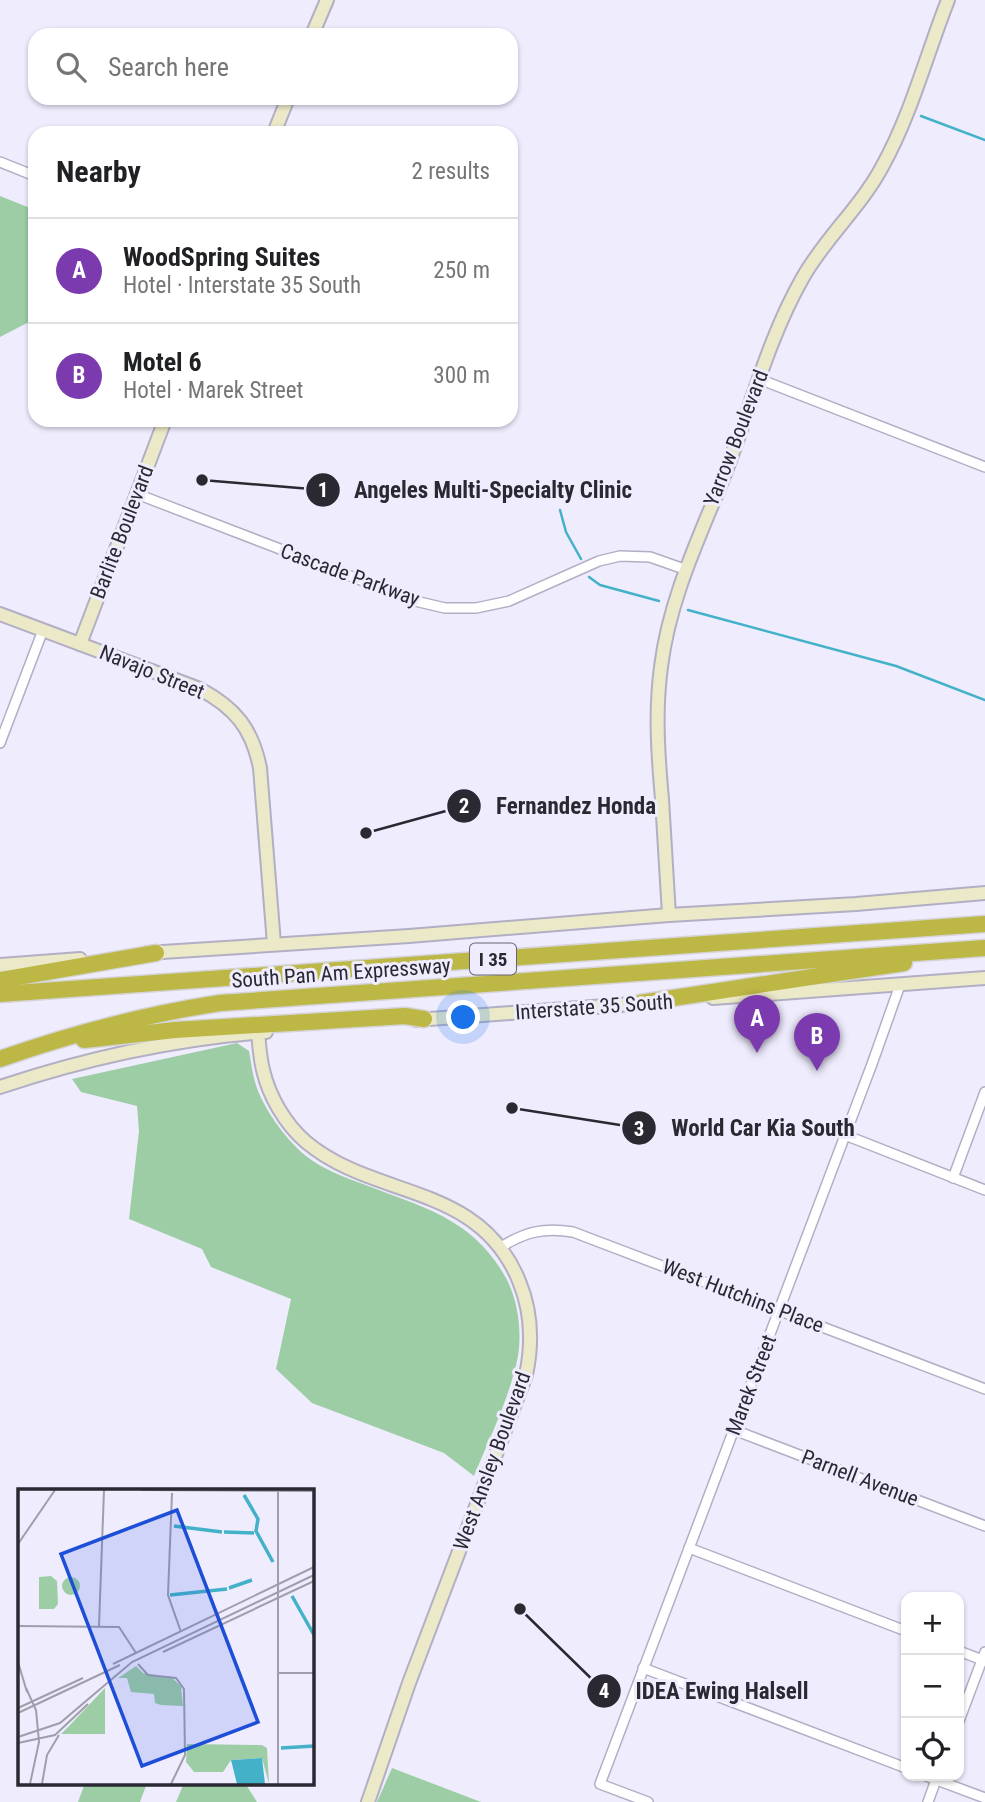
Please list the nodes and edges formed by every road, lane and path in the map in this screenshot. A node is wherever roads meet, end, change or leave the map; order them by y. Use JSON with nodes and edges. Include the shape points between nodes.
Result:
{"nodes":[{"id":1,"x":327,"y":0,"type":"edge"},
{"id":2,"x":948,"y":0,"type":"edge"},
{"id":3,"x":315,"y":28,"type":"edge"},
{"id":4,"x":285,"y":105,"type":"edge"},
{"id":5,"x":277,"y":126,"type":"edge"},
{"id":6,"x":0,"y":162,"type":"edge"},
{"id":7,"x":28,"y":173,"type":"edge"},
{"id":8,"x":759,"y":379,"type":"junction"},
{"id":9,"x":161,"y":427,"type":"edge"},
{"id":10,"x":985,"y":467,"type":"edge"},
{"id":11,"x":137,"y":494,"type":"junction"},
{"id":12,"x":687,"y":570,"type":"junction"},
{"id":13,"x":0,"y":614,"type":"edge"},
{"id":14,"x":43,"y":630,"type":"junction"},
{"id":15,"x":80,"y":644,"type":"junction"},
{"id":16,"x":3,"y":727,"type":"edge"},
{"id":17,"x":0,"y":743,"type":"edge"},
{"id":18,"x":985,"y":893,"type":"edge"},
{"id":19,"x":670,"y":915,"type":"junction"},
{"id":20,"x":985,"y":923,"type":"edge"},
{"id":21,"x":274,"y":944,"type":"junction"},
{"id":22,"x":985,"y":948,"type":"edge"},
{"id":23,"x":156,"y":953,"type":"junction"},
{"id":24,"x":985,"y":957,"type":"edge"},
{"id":25,"x":0,"y":965,"type":"edge"},
{"id":26,"x":985,"y":978,"type":"edge"},
{"id":27,"x":0,"y":980,"type":"edge"},
{"id":28,"x":900,"y":985,"type":"junction"},
{"id":29,"x":0,"y":994,"type":"edge"},
{"id":30,"x":640,"y":1003,"type":"junction"},
{"id":31,"x":424,"y":1019,"type":"junction"},
{"id":32,"x":258,"y":1032,"type":"junction"},
{"id":33,"x":5,"y":1057,"type":"edge"},
{"id":34,"x":0,"y":1087,"type":"edge"},
{"id":35,"x":985,"y":1092,"type":"edge"},
{"id":36,"x":845,"y":1135,"type":"junction"},
{"id":37,"x":953,"y":1178,"type":"junction"},
{"id":38,"x":985,"y":1190,"type":"edge"},
{"id":39,"x":501,"y":1247,"type":"junction"},
{"id":40,"x":780,"y":1310,"type":"junction"},
{"id":41,"x":985,"y":1389,"type":"edge"},
{"id":42,"x":734,"y":1430,"type":"junction"},
{"id":43,"x":985,"y":1526,"type":"edge"},
{"id":44,"x":689,"y":1548,"type":"junction"},
{"id":45,"x":901,"y":1629,"type":"edge"},
{"id":46,"x":964,"y":1652,"type":"edge"},
{"id":47,"x":984,"y":1657,"type":"edge"},
{"id":48,"x":643,"y":1668,"type":"junction"},
{"id":49,"x":960,"y":1718,"type":"edge"},
{"id":50,"x":901,"y":1766,"type":"edge"},
{"id":51,"x":936,"y":1781,"type":"edge"},
{"id":52,"x":944,"y":1781,"type":"edge"},
{"id":53,"x":985,"y":1798,"type":"edge"},
{"id":54,"x":368,"y":1802,"type":"edge"},
{"id":55,"x":648,"y":1802,"type":"edge"},
{"id":56,"x":928,"y":1802,"type":"edge"}],
"edges":[{"from":1,"to":3,"type":"street"},
{"from":2,"to":8,"type":"street","name":"Yarrow Boulevard","via":[[892,148],[867,192],[802,279]]},
{"from":4,"to":5,"type":"street"},
{"from":6,"to":7,"type":"street"},
{"from":8,"to":10,"type":"street"},
{"from":8,"to":12,"type":"street","name":"Yarrow Boulevard"},
{"from":9,"to":11,"type":"street","name":"Barlite Boulevard"},
{"from":11,"to":12,"type":"street","name":"Cascade Parkway","via":[[415,601],[445,608],[509,601],[620,556],[650,558]]},
{"from":11,"to":15,"type":"street","name":"Barlite Boulevard"},
{"from":12,"to":19,"type":"street","name":"Yarrow Boulevard","via":[[667,632],[658,706]]},
{"from":13,"to":14,"type":"street","name":"Navajo Street"},
{"from":14,"to":15,"type":"street","name":"Navajo Street"},
{"from":14,"to":16,"type":"street"},
{"from":15,"to":21,"type":"street","name":"Navajo Street","via":[[200,690],[239,718],[254,744],[260,768]]},
{"from":16,"to":17,"type":"street"},
{"from":18,"to":19,"type":"street"},
{"from":19,"to":21,"type":"street"},
{"from":20,"to":29,"type":"highway","name":"South Pan Am Expressway","number":"I 35"},
{"from":21,"to":23,"type":"street"},
{"from":22,"to":33,"type":"highway","name":"South Pan Am Expressway","number":"I 35","via":[[220,1003],[119,1022]]},
{"from":23,"to":25,"type":"street"},
{"from":23,"to":27,"type":"highway"},
{"from":24,"to":30,"type":"highway","via":[[874,967]]},
{"from":26,"to":28,"type":"street","name":"Interstate 35 South"},
{"from":28,"to":30,"type":"street","name":"Interstate 35 South"},
{"from":28,"to":36,"type":"street","name":"Marek Street"},
{"from":30,"to":31,"type":"street","name":"Interstate 35 South"},
{"from":31,"to":32,"type":"street","name":"Interstate 35 South"},
{"from":31,"to":33,"type":"highway","via":[[405,1016],[175,1030],[91,1038]]},
{"from":32,"to":34,"type":"street","name":"Interstate 35 South","via":[[105,1056]]},
{"from":32,"to":39,"type":"street","name":"West Ansley Boulevard","via":[[269,1089],[306,1142],[354,1170],[462,1213]]},
{"from":35,"to":37,"type":"street"},
{"from":36,"to":37,"type":"street"},
{"from":36,"to":40,"type":"street","name":"Marek Street"},
{"from":37,"to":38,"type":"street"},
{"from":39,"to":40,"type":"street","name":"West Hutchins Place","via":[[526,1234],[573,1231]]},
{"from":39,"to":54,"type":"street","name":"West Ansley Boulevard","via":[[515,1270],[530,1313],[526,1375]]},
{"from":40,"to":41,"type":"street","name":"West Hutchins Place"},
{"from":40,"to":42,"type":"street","name":"Marek Street"},
{"from":42,"to":43,"type":"street","name":"Parnell Avenue"},
{"from":42,"to":44,"type":"street","name":"Marek Street"},
{"from":44,"to":45,"type":"street"},
{"from":44,"to":48,"type":"street","name":"Marek Street"},
{"from":46,"to":47,"type":"street"},
{"from":47,"to":49,"type":"street"},
{"from":48,"to":50,"type":"street"},
{"from":48,"to":55,"type":"street","name":"Marek Street","via":[[600,1784]]},
{"from":51,"to":56,"type":"street"},
{"from":52,"to":53,"type":"street"}]}
